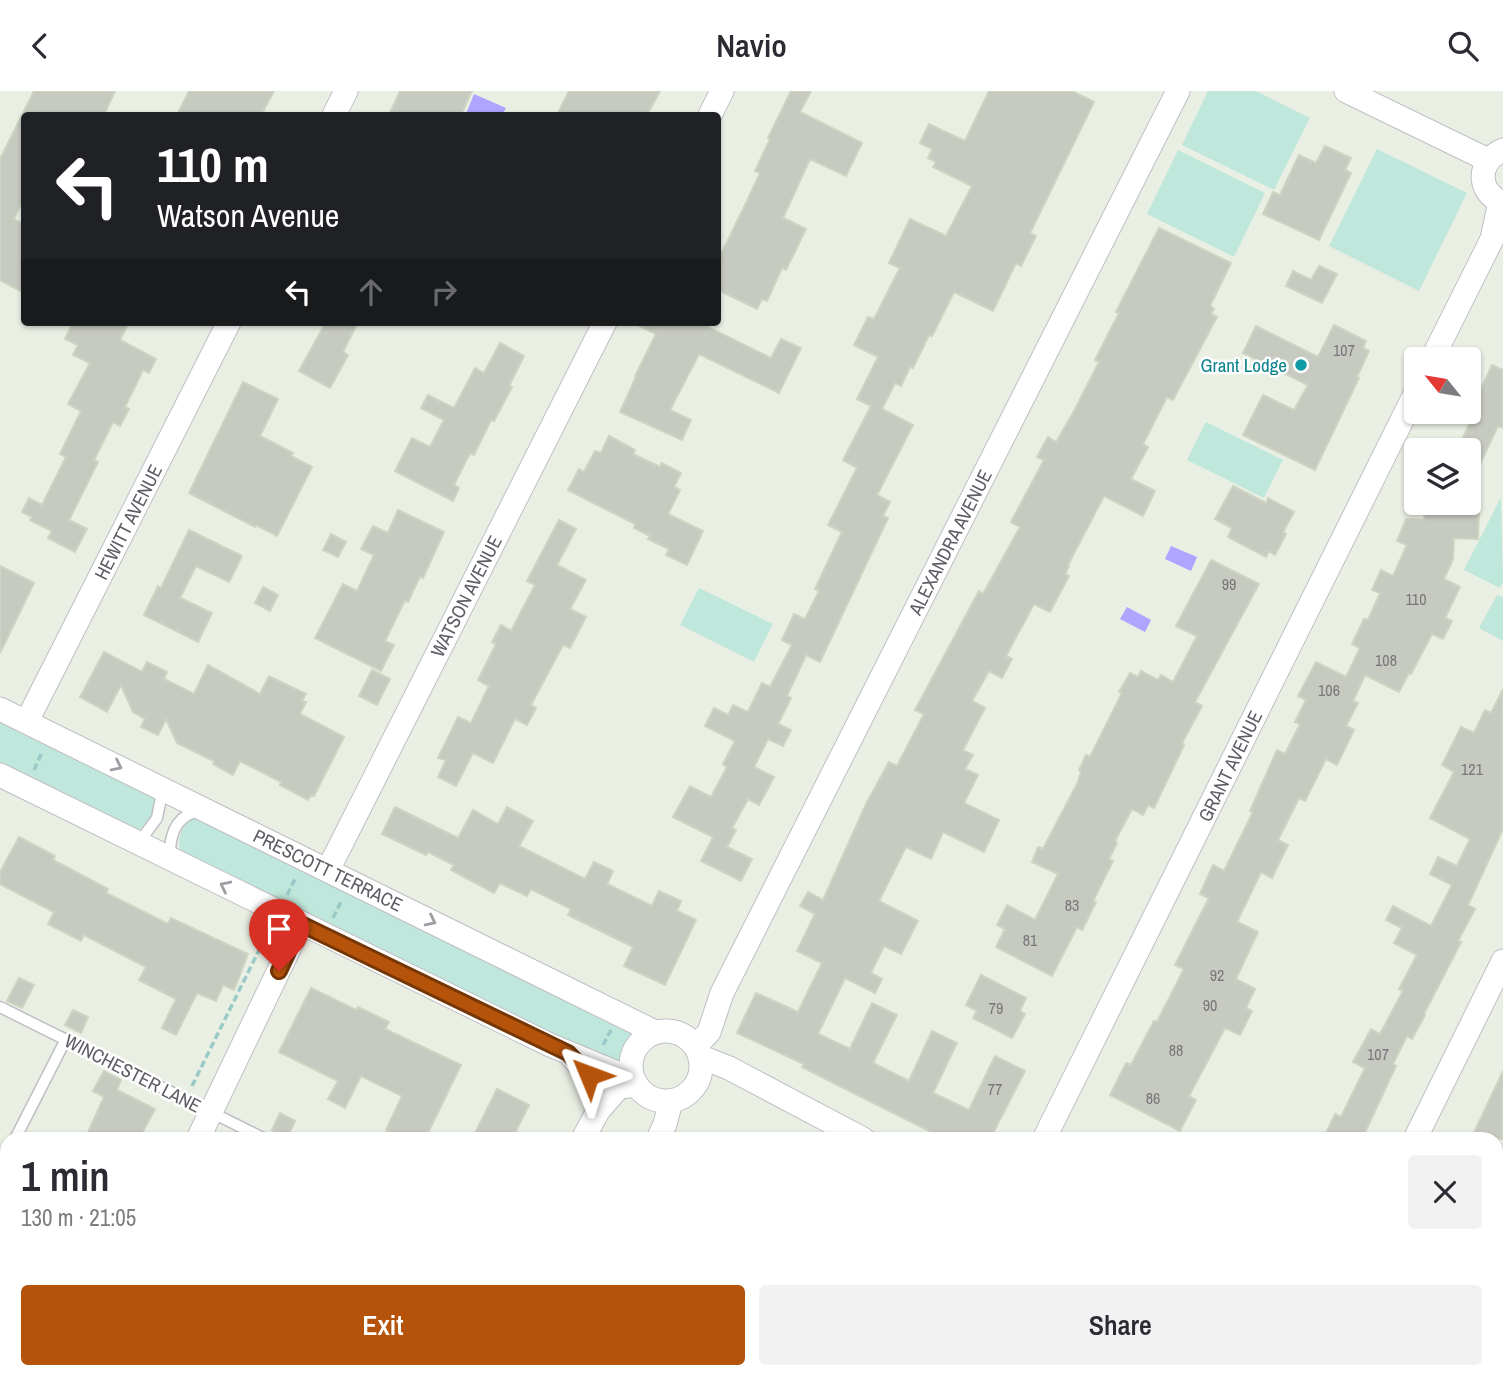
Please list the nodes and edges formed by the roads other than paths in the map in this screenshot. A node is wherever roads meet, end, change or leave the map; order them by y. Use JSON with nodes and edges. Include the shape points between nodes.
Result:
{"nodes":[{"id":1,"x":346,"y":91,"type":"edge"},
{"id":2,"x":722,"y":91,"type":"edge"},
{"id":3,"x":1178,"y":91,"type":"edge"},
{"id":4,"x":1346,"y":91,"type":"edge"},
{"id":5,"x":336,"y":112,"type":"edge"},
{"id":6,"x":712,"y":112,"type":"edge"},
{"id":7,"x":1495,"y":155,"type":"edge"},
{"id":8,"x":1501,"y":202,"type":"edge"},
{"id":9,"x":227,"y":326,"type":"edge"},
{"id":10,"x":603,"y":326,"type":"edge"},
{"id":11,"x":1438,"y":347,"type":"edge"},
{"id":12,"x":1404,"y":416,"type":"edge"},
{"id":13,"x":0,"y":709,"type":"edge"},
{"id":14,"x":27,"y":721,"type":"junction"},
{"id":15,"x":0,"y":776,"type":"edge"},
{"id":16,"x":151,"y":782,"type":"junction"},
{"id":17,"x":206,"y":810,"type":"junction"},
{"id":18,"x":129,"y":838,"type":"junction"},
{"id":19,"x":183,"y":866,"type":"junction"},
{"id":20,"x":328,"y":870,"type":"junction"},
{"id":21,"x":301,"y":924,"type":"junction"},
{"id":22,"x":1503,"y":961,"type":"edge"},
{"id":23,"x":722,"y":993,"type":"junction"},
{"id":24,"x":0,"y":1007,"type":"edge"},
{"id":25,"x":711,"y":1025,"type":"junction"},
{"id":26,"x":665,"y":1032,"type":"junction"},
{"id":27,"x":66,"y":1039,"type":"junction"},
{"id":28,"x":568,"y":1053,"type":"junction"},
{"id":29,"x":699,"y":1059,"type":"junction"},
{"id":30,"x":751,"y":1080,"type":"junction"},
{"id":31,"x":636,"y":1083,"type":"junction"},
{"id":32,"x":671,"y":1101,"type":"junction"},
{"id":33,"x":211,"y":1111,"type":"junction"},
{"id":34,"x":598,"y":1111,"type":"junction"},
{"id":35,"x":19,"y":1132,"type":"edge"},
{"id":36,"x":201,"y":1132,"type":"edge"},
{"id":37,"x":252,"y":1132,"type":"edge"},
{"id":38,"x":587,"y":1132,"type":"edge"},
{"id":39,"x":662,"y":1132,"type":"edge"},
{"id":40,"x":850,"y":1132,"type":"edge"},
{"id":41,"x":1047,"y":1132,"type":"edge"},
{"id":42,"x":1418,"y":1132,"type":"edge"}],
"edges":[{"from":1,"to":5,"type":"street"},
{"from":2,"to":6,"type":"street"},
{"from":3,"to":23,"type":"street","name":"ALEXANDRA AVENUE"},
{"from":4,"to":7,"type":"street"},
{"from":7,"to":8,"type":"street","via":[[1482,171],[1482,181],[1485,190]]},
{"from":8,"to":11,"type":"street","via":[[1492,239]]},
{"from":9,"to":14,"type":"street","name":"HEWITT AVENUE"},
{"from":10,"to":20,"type":"street","name":"WATSON AVENUE"},
{"from":12,"to":41,"type":"street","name":"GRANT AVENUE"},
{"from":13,"to":14,"type":"street","name":"PRESCOTT TERRACE"},
{"from":14,"to":16,"type":"street","name":"PRESCOTT TERRACE","one_way":true},
{"from":15,"to":18,"type":"street"},
{"from":16,"to":17,"type":"street","name":"PRESCOTT TERRACE"},
{"from":16,"to":18,"type":"lane","via":[[161,798],[157,818],[143,837]]},
{"from":17,"to":19,"type":"lane","via":[[189,813],[175,828],[170,850]]},
{"from":17,"to":20,"type":"street","name":"PRESCOTT TERRACE"},
{"from":18,"to":19,"type":"street"},
{"from":21,"to":19,"type":"street","one_way":true},
{"from":20,"to":26,"type":"street","name":"PRESCOTT TERRACE","one_way":true},
{"from":21,"to":28,"type":"street"},
{"from":21,"to":33,"type":"street"},
{"from":22,"to":42,"type":"street"},
{"from":23,"to":25,"type":"street","name":"ALEXANDRA AVENUE"},
{"from":23,"to":26,"type":"street","name":"ALEXANDRA AVENUE","via":[[700,1018]]},
{"from":24,"to":27,"type":"lane","name":"WINCHESTER LANE"},
{"from":25,"to":29,"type":"street","name":"ALEXANDRA AVENUE"},
{"from":25,"to":30,"type":"street","via":[[717,1045]]},
{"from":26,"to":29,"type":"street","via":[[690,1039]]},
{"from":26,"to":31,"type":"street","via":[[647,1036],[634,1051],[631,1061]]},
{"from":27,"to":33,"type":"lane","name":"WINCHESTER LANE"},
{"from":27,"to":35,"type":"lane"},
{"from":28,"to":31,"type":"street"},
{"from":28,"to":34,"type":"street","via":[[597,1089]]},
{"from":29,"to":30,"type":"street"},
{"from":29,"to":32,"type":"street","via":[[690,1092]]},
{"from":30,"to":40,"type":"street"},
{"from":31,"to":32,"type":"street","via":[[652,1098]]},
{"from":31,"to":34,"type":"street","via":[[619,1087]]},
{"from":32,"to":39,"type":"street"},
{"from":33,"to":36,"type":"street"},
{"from":33,"to":37,"type":"lane","name":"WINCHESTER LANE"},
{"from":34,"to":38,"type":"street"}]}
